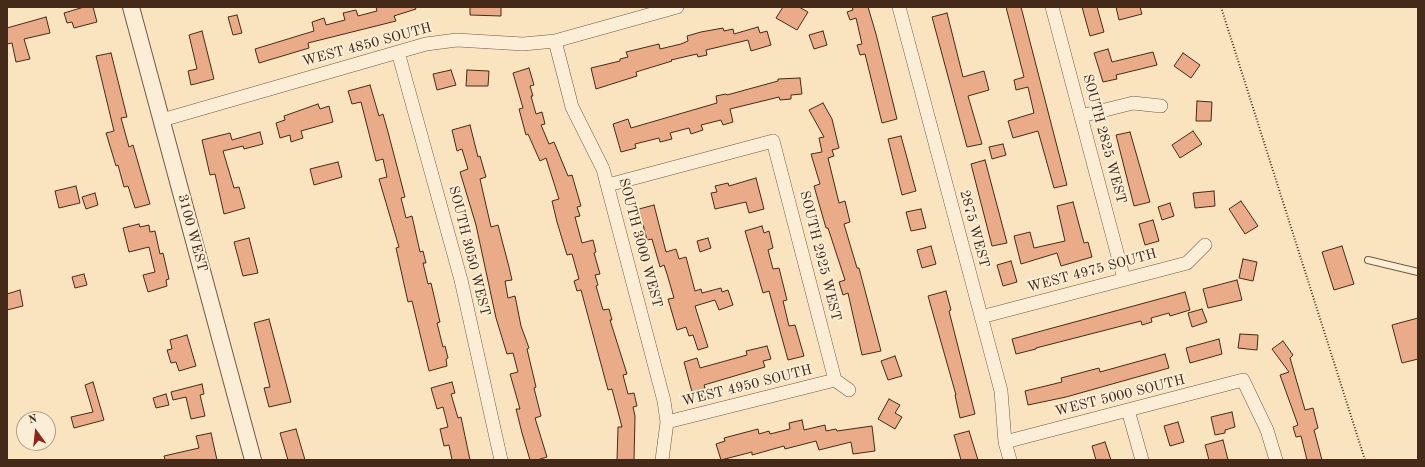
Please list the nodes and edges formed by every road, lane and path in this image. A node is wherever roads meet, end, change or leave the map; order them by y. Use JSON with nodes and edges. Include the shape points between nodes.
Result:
{"nodes":[{"id":1,"x":131,"y":7,"type":"edge"},
{"id":2,"x":677,"y":7,"type":"edge"},
{"id":3,"x":899,"y":7,"type":"edge"},
{"id":4,"x":1052,"y":7,"type":"edge"},
{"id":5,"x":1221,"y":7,"type":"edge"},
{"id":6,"x":555,"y":41,"type":"junction"},
{"id":7,"x":398,"y":52,"type":"junction"},
{"id":8,"x":1161,"y":106,"type":"dead end"},
{"id":9,"x":1081,"y":116,"type":"junction"},
{"id":10,"x":162,"y":120,"type":"junction"},
{"id":11,"x":608,"y":185,"type":"junction"},
{"id":12,"x":1205,"y":245,"type":"dead end"},
{"id":13,"x":1368,"y":260,"type":"dead end"},
{"id":14,"x":1418,"y":272,"type":"edge"},
{"id":15,"x":1124,"y":279,"type":"junction"},
{"id":16,"x":981,"y":317,"type":"junction"},
{"id":17,"x":835,"y":380,"type":"junction"},
{"id":18,"x":849,"y":390,"type":"dead end"},
{"id":19,"x":1128,"y":410,"type":"junction"},
{"id":20,"x":667,"y":422,"type":"junction"},
{"id":21,"x":1005,"y":442,"type":"junction"},
{"id":22,"x":253,"y":460,"type":"edge"},
{"id":23,"x":501,"y":460,"type":"edge"},
{"id":24,"x":662,"y":460,"type":"edge"},
{"id":25,"x":1010,"y":460,"type":"edge"},
{"id":26,"x":1142,"y":460,"type":"edge"},
{"id":27,"x":1276,"y":460,"type":"edge"},
{"id":28,"x":1365,"y":460,"type":"edge"}],
"edges":[{"from":1,"to":10,"type":"street","name":"3100 WEST"},
{"from":2,"to":6,"type":"street","name":"WEST 4850 SOUTH"},
{"from":3,"to":16,"type":"street","name":"2875 WEST"},
{"from":4,"to":9,"type":"street","name":"SOUTH 2825 WEST"},
{"from":5,"to":28,"type":"path"},
{"from":6,"to":7,"type":"street","name":"WEST 4850 SOUTH","via":[[516,44],[457,40],[426,44]]},
{"from":6,"to":11,"type":"street","name":"SOUTH 3000 WEST","via":[[572,107],[603,168]]},
{"from":7,"to":10,"type":"street","name":"WEST 4850 SOUTH"},
{"from":7,"to":23,"type":"street","name":"SOUTH 3050 WEST","via":[[461,280]]},
{"from":8,"to":9,"type":"street","via":[[1134,103]]},
{"from":9,"to":15,"type":"street","name":"SOUTH 2825 WEST"},
{"from":10,"to":22,"type":"street","name":"3100 WEST"},
{"from":11,"to":17,"type":"street","name":"SOUTH 2925 WEST","via":[[777,136]]},
{"from":11,"to":20,"type":"street","name":"SOUTH 3000 WEST","via":[[664,401]]},
{"from":12,"to":15,"type":"street","name":"WEST 4975 SOUTH","via":[[1187,262]]},
{"from":13,"to":14,"type":"lane"},
{"from":15,"to":16,"type":"street","name":"WEST 4975 SOUTH"},
{"from":16,"to":21,"type":"street","name":"2875 WEST","via":[[1000,391]]},
{"from":17,"to":18,"type":"street"},
{"from":17,"to":20,"type":"street","name":"WEST 4950 SOUTH"},
{"from":19,"to":21,"type":"street","name":"WEST 5000 SOUTH"},
{"from":19,"to":26,"type":"street"},
{"from":19,"to":27,"type":"street","name":"WEST 5000 SOUTH","via":[[1243,380],[1267,430]]},
{"from":20,"to":24,"type":"street","name":"SOUTH 3000 WEST"},
{"from":21,"to":25,"type":"street","name":"2875 WEST"}]}
